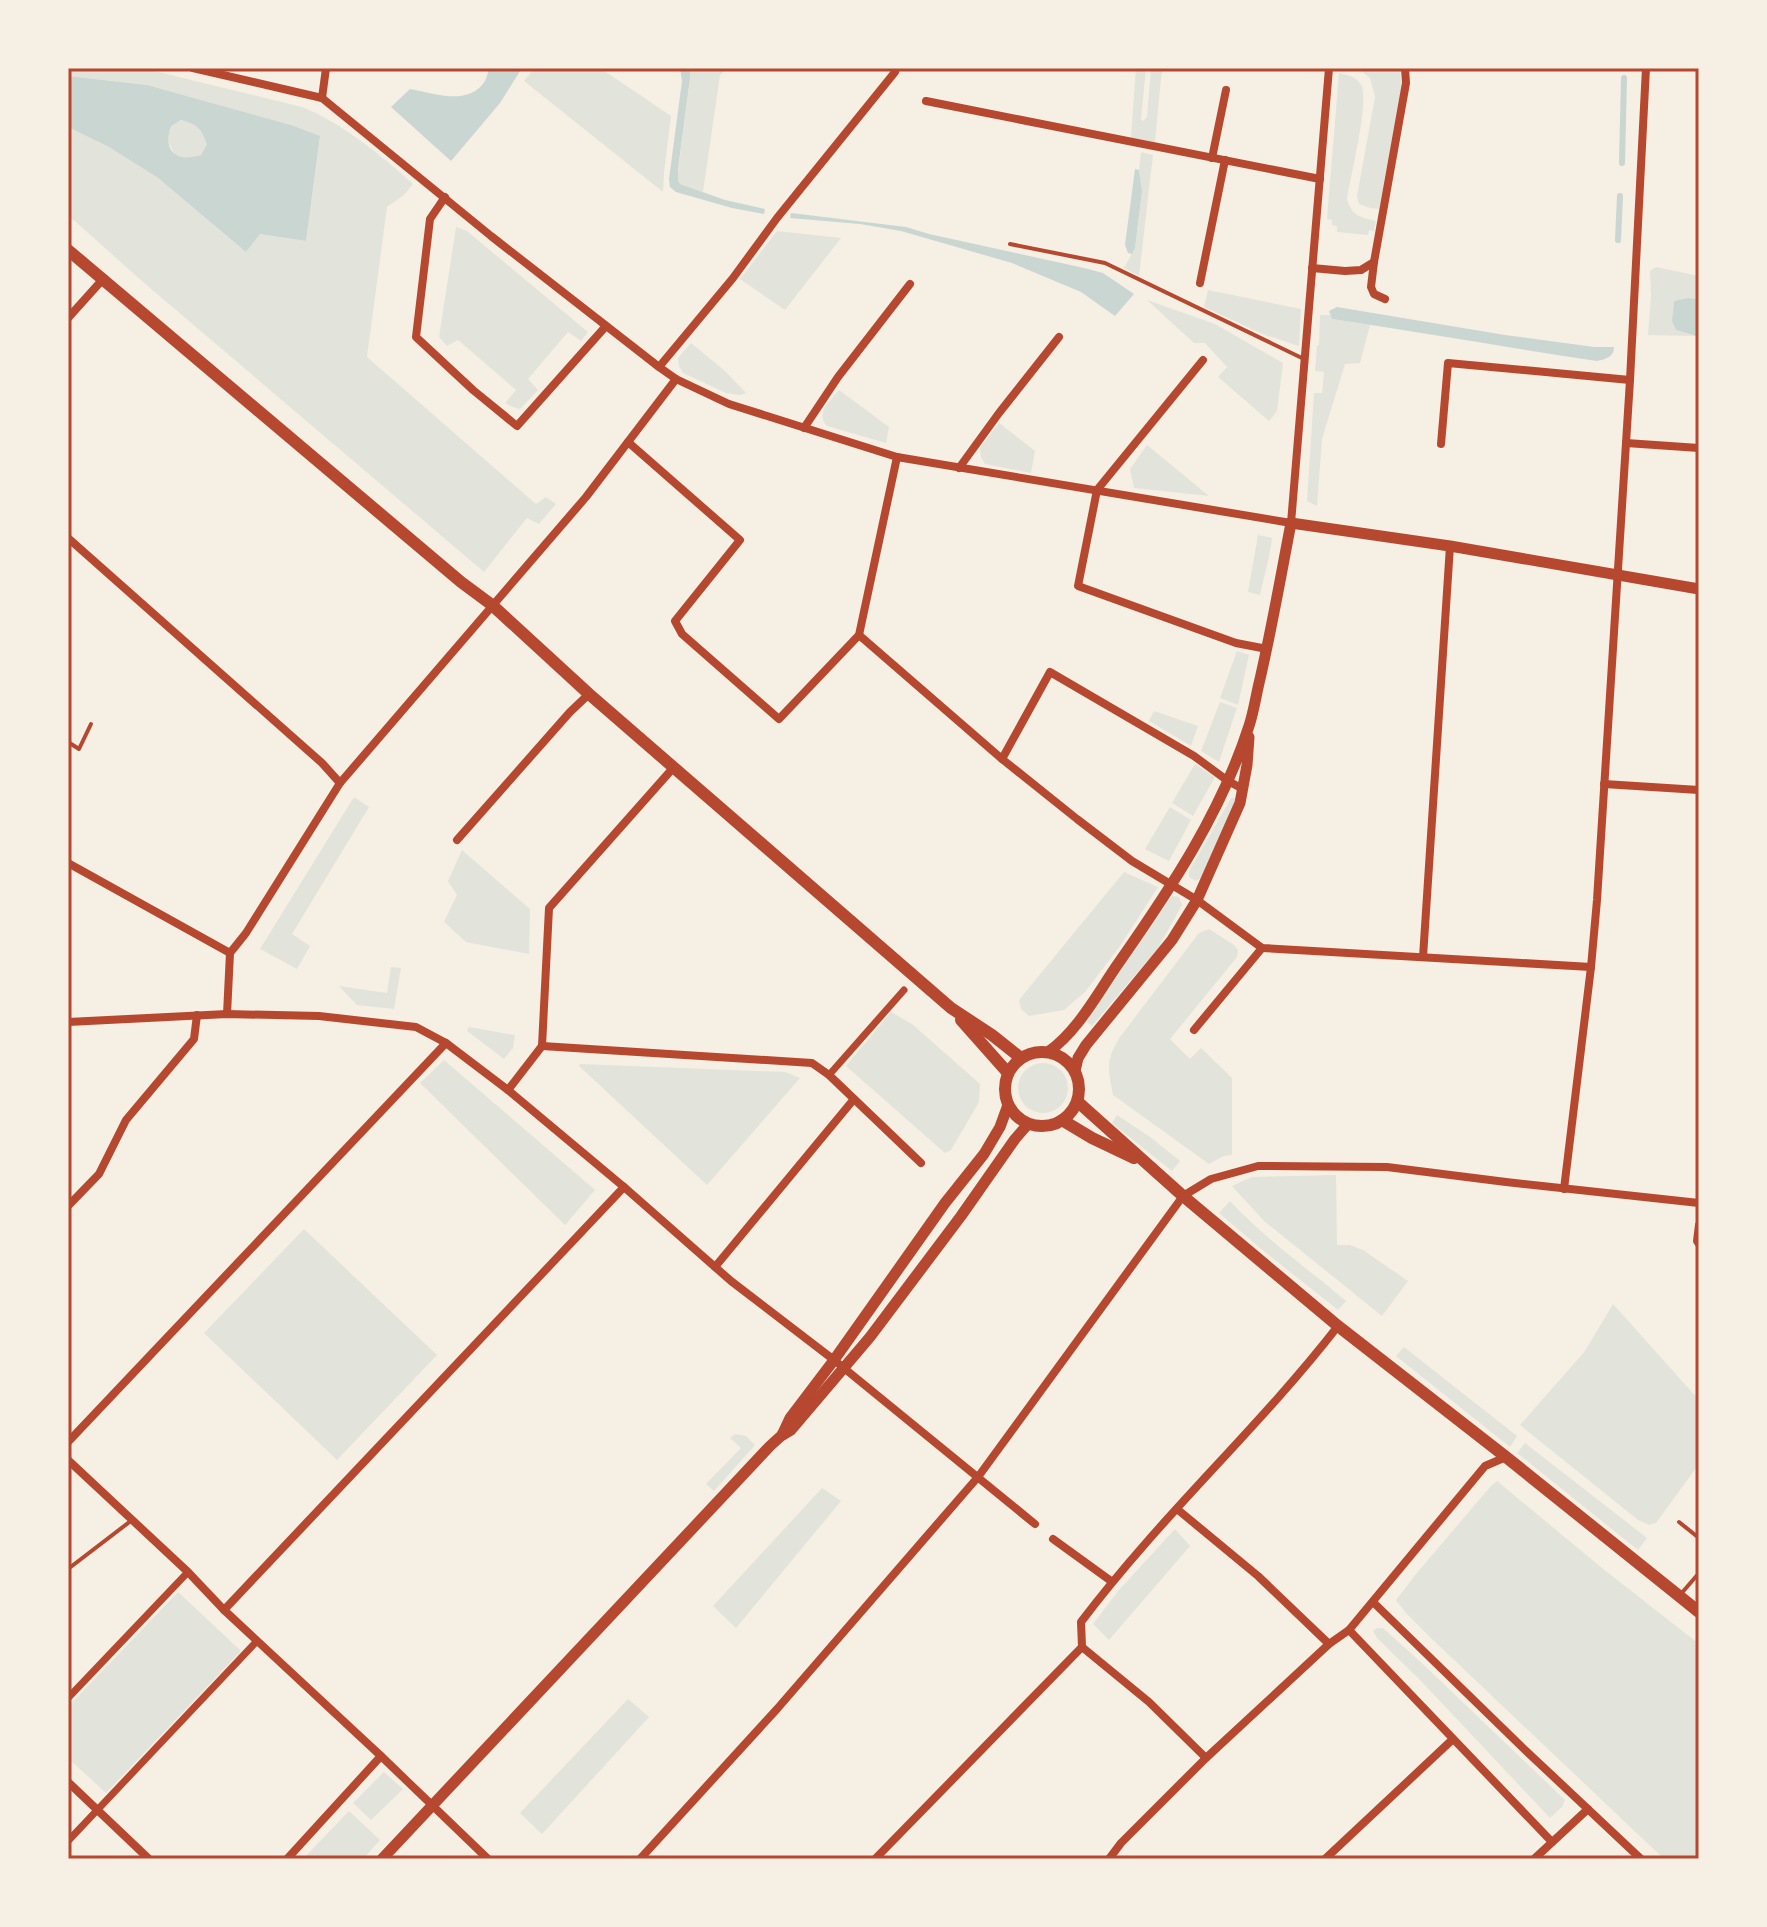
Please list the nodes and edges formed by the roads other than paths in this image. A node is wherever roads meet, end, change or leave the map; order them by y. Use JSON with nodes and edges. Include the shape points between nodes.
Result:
{"nodes":[{"id":1,"x":193,"y":68,"type":"edge"},
{"id":2,"x":326,"y":68,"type":"edge"},
{"id":3,"x":896,"y":68,"type":"edge"},
{"id":4,"x":1329,"y":68,"type":"edge"},
{"id":5,"x":1405,"y":68,"type":"edge"},
{"id":6,"x":1646,"y":68,"type":"edge"},
{"id":7,"x":1226,"y":90,"type":"dead end"},
{"id":8,"x":322,"y":98,"type":"junction"},
{"id":9,"x":926,"y":101,"type":"dead end"},
{"id":10,"x":1212,"y":158,"type":"junction"},
{"id":11,"x":1225,"y":160,"type":"junction"},
{"id":12,"x":1320,"y":179,"type":"junction"},
{"id":13,"x":445,"y":197,"type":"junction"},
{"id":14,"x":1010,"y":244,"type":"dead end"},
{"id":15,"x":70,"y":252,"type":"edge"},
{"id":16,"x":1374,"y":262,"type":"junction"},
{"id":17,"x":1312,"y":268,"type":"junction"},
{"id":18,"x":104,"y":278,"type":"junction"},
{"id":19,"x":1200,"y":283,"type":"dead end"},
{"id":20,"x":910,"y":284,"type":"dead end"},
{"id":21,"x":1385,"y":299,"type":"dead end"},
{"id":22,"x":68,"y":318,"type":"edge"},
{"id":23,"x":606,"y":326,"type":"junction"},
{"id":24,"x":1059,"y":337,"type":"dead end"},
{"id":25,"x":1305,"y":359,"type":"junction"},
{"id":26,"x":1203,"y":360,"type":"dead end"},
{"id":27,"x":659,"y":367,"type":"junction"},
{"id":28,"x":676,"y":379,"type":"junction"},
{"id":29,"x":1630,"y":380,"type":"junction"},
{"id":30,"x":804,"y":428,"type":"junction"},
{"id":31,"x":628,"y":442,"type":"junction"},
{"id":32,"x":1626,"y":443,"type":"junction"},
{"id":33,"x":1441,"y":444,"type":"dead end"},
{"id":34,"x":1699,"y":448,"type":"edge"},
{"id":35,"x":897,"y":457,"type":"junction"},
{"id":36,"x":959,"y":468,"type":"junction"},
{"id":37,"x":1097,"y":490,"type":"junction"},
{"id":38,"x":1291,"y":523,"type":"junction"},
{"id":39,"x":68,"y":538,"type":"edge"},
{"id":40,"x":1450,"y":546,"type":"junction"},
{"id":41,"x":1617,"y":574,"type":"junction"},
{"id":42,"x":1699,"y":589,"type":"edge"},
{"id":43,"x":492,"y":605,"type":"junction"},
{"id":44,"x":859,"y":635,"type":"junction"},
{"id":45,"x":1267,"y":649,"type":"junction"},
{"id":46,"x":589,"y":694,"type":"junction"},
{"id":47,"x":91,"y":724,"type":"dead end"},
{"id":48,"x":1249,"y":724,"type":"junction"},
{"id":49,"x":68,"y":742,"type":"edge"},
{"id":50,"x":1002,"y":759,"type":"junction"},
{"id":51,"x":674,"y":767,"type":"junction"},
{"id":52,"x":1228,"y":781,"type":"junction"},
{"id":53,"x":340,"y":783,"type":"junction"},
{"id":54,"x":1604,"y":784,"type":"junction"},
{"id":55,"x":1243,"y":789,"type":"junction"},
{"id":56,"x":1699,"y":790,"type":"edge"},
{"id":57,"x":457,"y":840,"type":"dead end"},
{"id":58,"x":68,"y":863,"type":"edge"},
{"id":59,"x":1170,"y":885,"type":"junction"},
{"id":60,"x":1197,"y":900,"type":"junction"},
{"id":61,"x":1262,"y":948,"type":"junction"},
{"id":62,"x":230,"y":953,"type":"junction"},
{"id":63,"x":1423,"y":957,"type":"junction"},
{"id":64,"x":1591,"y":967,"type":"junction"},
{"id":65,"x":904,"y":990,"type":"dead end"},
{"id":66,"x":951,"y":1008,"type":"junction"},
{"id":67,"x":227,"y":1014,"type":"junction"},
{"id":68,"x":197,"y":1015,"type":"junction"},
{"id":69,"x":68,"y":1022,"type":"edge"},
{"id":70,"x":1194,"y":1030,"type":"dead end"},
{"id":71,"x":446,"y":1043,"type":"junction"},
{"id":72,"x":542,"y":1046,"type":"junction"},
{"id":73,"x":1048,"y":1052,"type":"junction"},
{"id":74,"x":1021,"y":1058,"type":"junction"},
{"id":75,"x":1075,"y":1071,"type":"junction"},
{"id":76,"x":1008,"y":1073,"type":"junction"},
{"id":77,"x":829,"y":1075,"type":"junction"},
{"id":78,"x":508,"y":1090,"type":"junction"},
{"id":79,"x":854,"y":1099,"type":"junction"},
{"id":80,"x":1078,"y":1102,"type":"junction"},
{"id":81,"x":1008,"y":1105,"type":"junction"},
{"id":82,"x":1062,"y":1120,"type":"junction"},
{"id":83,"x":1028,"y":1124,"type":"junction"},
{"id":84,"x":921,"y":1163,"type":"dead end"},
{"id":85,"x":1149,"y":1165,"type":"junction"},
{"id":86,"x":624,"y":1187,"type":"junction"},
{"id":87,"x":1564,"y":1189,"type":"junction"},
{"id":88,"x":1183,"y":1196,"type":"junction"},
{"id":89,"x":1699,"y":1203,"type":"edge"},
{"id":90,"x":68,"y":1206,"type":"edge"},
{"id":91,"x":1699,"y":1225,"type":"edge"},
{"id":92,"x":1699,"y":1244,"type":"edge"},
{"id":93,"x":715,"y":1267,"type":"junction"},
{"id":94,"x":1338,"y":1326,"type":"junction"},
{"id":95,"x":842,"y":1367,"type":"junction"},
{"id":96,"x":68,"y":1442,"type":"edge"},
{"id":97,"x":1506,"y":1457,"type":"junction"},
{"id":98,"x":68,"y":1460,"type":"edge"},
{"id":99,"x":978,"y":1477,"type":"junction"},
{"id":100,"x":1177,"y":1509,"type":"junction"},
{"id":101,"x":132,"y":1520,"type":"junction"},
{"id":102,"x":1679,"y":1522,"type":"dead end"},
{"id":103,"x":1035,"y":1524,"type":"dead end"},
{"id":104,"x":1699,"y":1538,"type":"edge"},
{"id":105,"x":1053,"y":1539,"type":"dead end"},
{"id":106,"x":68,"y":1569,"type":"edge"},
{"id":107,"x":188,"y":1572,"type":"junction"},
{"id":108,"x":1699,"y":1573,"type":"edge"},
{"id":109,"x":1111,"y":1581,"type":"junction"},
{"id":110,"x":1679,"y":1596,"type":"junction"},
{"id":111,"x":1373,"y":1602,"type":"junction"},
{"id":112,"x":224,"y":1610,"type":"junction"},
{"id":113,"x":1699,"y":1612,"type":"edge"},
{"id":114,"x":1349,"y":1630,"type":"junction"},
{"id":115,"x":257,"y":1641,"type":"junction"},
{"id":116,"x":1329,"y":1644,"type":"junction"},
{"id":117,"x":1082,"y":1647,"type":"junction"},
{"id":118,"x":68,"y":1698,"type":"edge"},
{"id":119,"x":1453,"y":1739,"type":"junction"},
{"id":120,"x":381,"y":1756,"type":"junction"},
{"id":121,"x":1206,"y":1758,"type":"junction"},
{"id":122,"x":68,"y":1782,"type":"edge"},
{"id":123,"x":433,"y":1806,"type":"junction"},
{"id":124,"x":1588,"y":1809,"type":"junction"},
{"id":125,"x":98,"y":1810,"type":"junction"},
{"id":126,"x":68,"y":1841,"type":"edge"},
{"id":127,"x":1552,"y":1842,"type":"junction"},
{"id":128,"x":149,"y":1859,"type":"edge"},
{"id":129,"x":287,"y":1859,"type":"edge"},
{"id":130,"x":382,"y":1859,"type":"edge"},
{"id":131,"x":488,"y":1859,"type":"edge"},
{"id":132,"x":640,"y":1859,"type":"edge"},
{"id":133,"x":875,"y":1859,"type":"edge"},
{"id":134,"x":1109,"y":1859,"type":"edge"},
{"id":135,"x":1325,"y":1859,"type":"edge"},
{"id":136,"x":1534,"y":1859,"type":"edge"},
{"id":137,"x":1641,"y":1859,"type":"edge"}],
"edges":[{"from":1,"to":8,"type":"street"},
{"from":2,"to":8,"type":"street"},
{"from":3,"to":27,"type":"street"},
{"from":4,"to":12,"type":"street"},
{"from":5,"to":16,"type":"street"},
{"from":6,"to":29,"type":"street"},
{"from":7,"to":10,"type":"street"},
{"from":8,"to":13,"type":"street"},
{"from":9,"to":10,"type":"street"},
{"from":10,"to":11,"type":"street"},
{"from":11,"to":12,"type":"street"},
{"from":11,"to":19,"type":"street"},
{"from":12,"to":17,"type":"street"},
{"from":13,"to":23,"type":"street"},
{"from":13,"to":23,"type":"street","via":[[430,219],[416,337],[517,426]]},
{"from":14,"to":25,"type":"lane","via":[[1105,263]]},
{"from":15,"to":18,"type":"main road"},
{"from":16,"to":17,"type":"street","via":[[1361,270]]},
{"from":16,"to":21,"type":"street","via":[[1371,287]]},
{"from":17,"to":25,"type":"street"},
{"from":18,"to":22,"type":"street"},
{"from":18,"to":43,"type":"main road"},
{"from":20,"to":30,"type":"street"},
{"from":23,"to":27,"type":"street"},
{"from":24,"to":36,"type":"street"},
{"from":25,"to":38,"type":"street"},
{"from":26,"to":37,"type":"street"},
{"from":27,"to":28,"type":"street"},
{"from":28,"to":30,"type":"street","via":[[729,404]]},
{"from":28,"to":31,"type":"street"},
{"from":29,"to":32,"type":"street"},
{"from":29,"to":33,"type":"street","via":[[1448,363]]},
{"from":30,"to":35,"type":"street"},
{"from":31,"to":43,"type":"street"},
{"from":31,"to":44,"type":"street","via":[[740,540],[675,621],[682,634],[779,719]]},
{"from":32,"to":34,"type":"street"},
{"from":32,"to":41,"type":"street"},
{"from":35,"to":36,"type":"street"},
{"from":35,"to":44,"type":"street"},
{"from":36,"to":37,"type":"street"},
{"from":37,"to":38,"type":"street"},
{"from":37,"to":45,"type":"street","via":[[1078,586],[1236,643]]},
{"from":38,"to":40,"type":"street"},
{"from":38,"to":45,"type":"street"},
{"from":39,"to":53,"type":"street"},
{"from":40,"to":41,"type":"street"},
{"from":40,"to":63,"type":"street"},
{"from":41,"to":42,"type":"street"},
{"from":41,"to":54,"type":"street"},
{"from":43,"to":46,"type":"main road"},
{"from":43,"to":53,"type":"street"},
{"from":44,"to":50,"type":"street"},
{"from":45,"to":48,"type":"street"},
{"from":46,"to":51,"type":"main road"},
{"from":46,"to":57,"type":"street"},
{"from":47,"to":49,"type":"lane","via":[[79,749]]},
{"from":48,"to":52,"type":"street"},
{"from":48,"to":55,"type":"street"},
{"from":50,"to":52,"type":"street","via":[[1050,672]]},
{"from":50,"to":59,"type":"street"},
{"from":51,"to":66,"type":"main road"},
{"from":51,"to":72,"type":"street","via":[[549,908]]},
{"from":52,"to":55,"type":"street"},
{"from":52,"to":59,"type":"street"},
{"from":53,"to":62,"type":"street"},
{"from":54,"to":56,"type":"street"},
{"from":54,"to":64,"type":"street"},
{"from":55,"to":60,"type":"street"},
{"from":58,"to":62,"type":"street"},
{"from":59,"to":60,"type":"street"},
{"from":59,"to":73,"type":"street","via":[[1076,1024]]},
{"from":60,"to":61,"type":"street"},
{"from":60,"to":75,"type":"street","via":[[1172,940],[1086,1045]]},
{"from":61,"to":63,"type":"street"},
{"from":61,"to":70,"type":"street"},
{"from":62,"to":67,"type":"street"},
{"from":63,"to":64,"type":"street"},
{"from":64,"to":87,"type":"street"},
{"from":65,"to":77,"type":"street"},
{"from":66,"to":74,"type":"main road"},
{"from":66,"to":76,"type":"main road"},
{"from":67,"to":68,"type":"street"},
{"from":67,"to":71,"type":"street","via":[[319,1016],[416,1027]]},
{"from":68,"to":69,"type":"street"},
{"from":68,"to":90,"type":"street","via":[[194,1039],[126,1120],[99,1174]]},
{"from":71,"to":78,"type":"street"},
{"from":71,"to":96,"type":"street"},
{"from":72,"to":77,"type":"street","via":[[812,1063]]},
{"from":72,"to":78,"type":"street"},
{"from":73,"to":74,"type":"main road"},
{"from":73,"to":75,"type":"main road"},
{"from":74,"to":76,"type":"main road"},
{"from":75,"to":80,"type":"main road"},
{"from":76,"to":81,"type":"main road"},
{"from":77,"to":79,"type":"street"},
{"from":78,"to":86,"type":"street"},
{"from":79,"to":84,"type":"street"},
{"from":79,"to":93,"type":"street"},
{"from":80,"to":82,"type":"main road"},
{"from":80,"to":85,"type":"main road"},
{"from":81,"to":83,"type":"main road"},
{"from":81,"to":95,"type":"street","via":[[984,1154],[945,1203]]},
{"from":82,"to":83,"type":"main road"},
{"from":82,"to":85,"type":"main road"},
{"from":83,"to":95,"type":"street"},
{"from":85,"to":88,"type":"main road"},
{"from":86,"to":93,"type":"street"},
{"from":86,"to":112,"type":"street"},
{"from":87,"to":88,"type":"street","via":[[1387,1167],[1258,1166],[1211,1179]]},
{"from":87,"to":89,"type":"street"},
{"from":88,"to":94,"type":"main road"},
{"from":88,"to":99,"type":"street"},
{"from":91,"to":92,"type":"street"},
{"from":93,"to":95,"type":"street"},
{"from":94,"to":97,"type":"main road"},
{"from":94,"to":100,"type":"street"},
{"from":95,"to":99,"type":"street"},
{"from":95,"to":123,"type":"street","via":[[791,1430]]},
{"from":97,"to":110,"type":"main road"},
{"from":97,"to":111,"type":"street","via":[[1485,1466]]},
{"from":98,"to":101,"type":"street"},
{"from":99,"to":103,"type":"street"},
{"from":99,"to":132,"type":"street"},
{"from":100,"to":109,"type":"street"},
{"from":100,"to":116,"type":"street"},
{"from":101,"to":106,"type":"lane"},
{"from":101,"to":107,"type":"street"},
{"from":102,"to":104,"type":"lane"},
{"from":105,"to":109,"type":"street"},
{"from":107,"to":112,"type":"street"},
{"from":107,"to":118,"type":"street"},
{"from":108,"to":110,"type":"lane"},
{"from":109,"to":117,"type":"street","via":[[1081,1622]]},
{"from":110,"to":113,"type":"main road"},
{"from":111,"to":114,"type":"street"},
{"from":111,"to":124,"type":"street"},
{"from":112,"to":115,"type":"street"},
{"from":114,"to":116,"type":"street"},
{"from":114,"to":119,"type":"street"},
{"from":115,"to":120,"type":"street"},
{"from":115,"to":125,"type":"street"},
{"from":116,"to":121,"type":"street"},
{"from":117,"to":121,"type":"street"},
{"from":117,"to":133,"type":"street"},
{"from":119,"to":127,"type":"street"},
{"from":119,"to":135,"type":"street"},
{"from":120,"to":123,"type":"street"},
{"from":120,"to":129,"type":"street"},
{"from":121,"to":134,"type":"street"},
{"from":122,"to":125,"type":"street"},
{"from":123,"to":130,"type":"street"},
{"from":123,"to":131,"type":"street"},
{"from":124,"to":127,"type":"street"},
{"from":124,"to":137,"type":"street"},
{"from":125,"to":126,"type":"street"},
{"from":125,"to":128,"type":"street"},
{"from":127,"to":136,"type":"street"}]}
